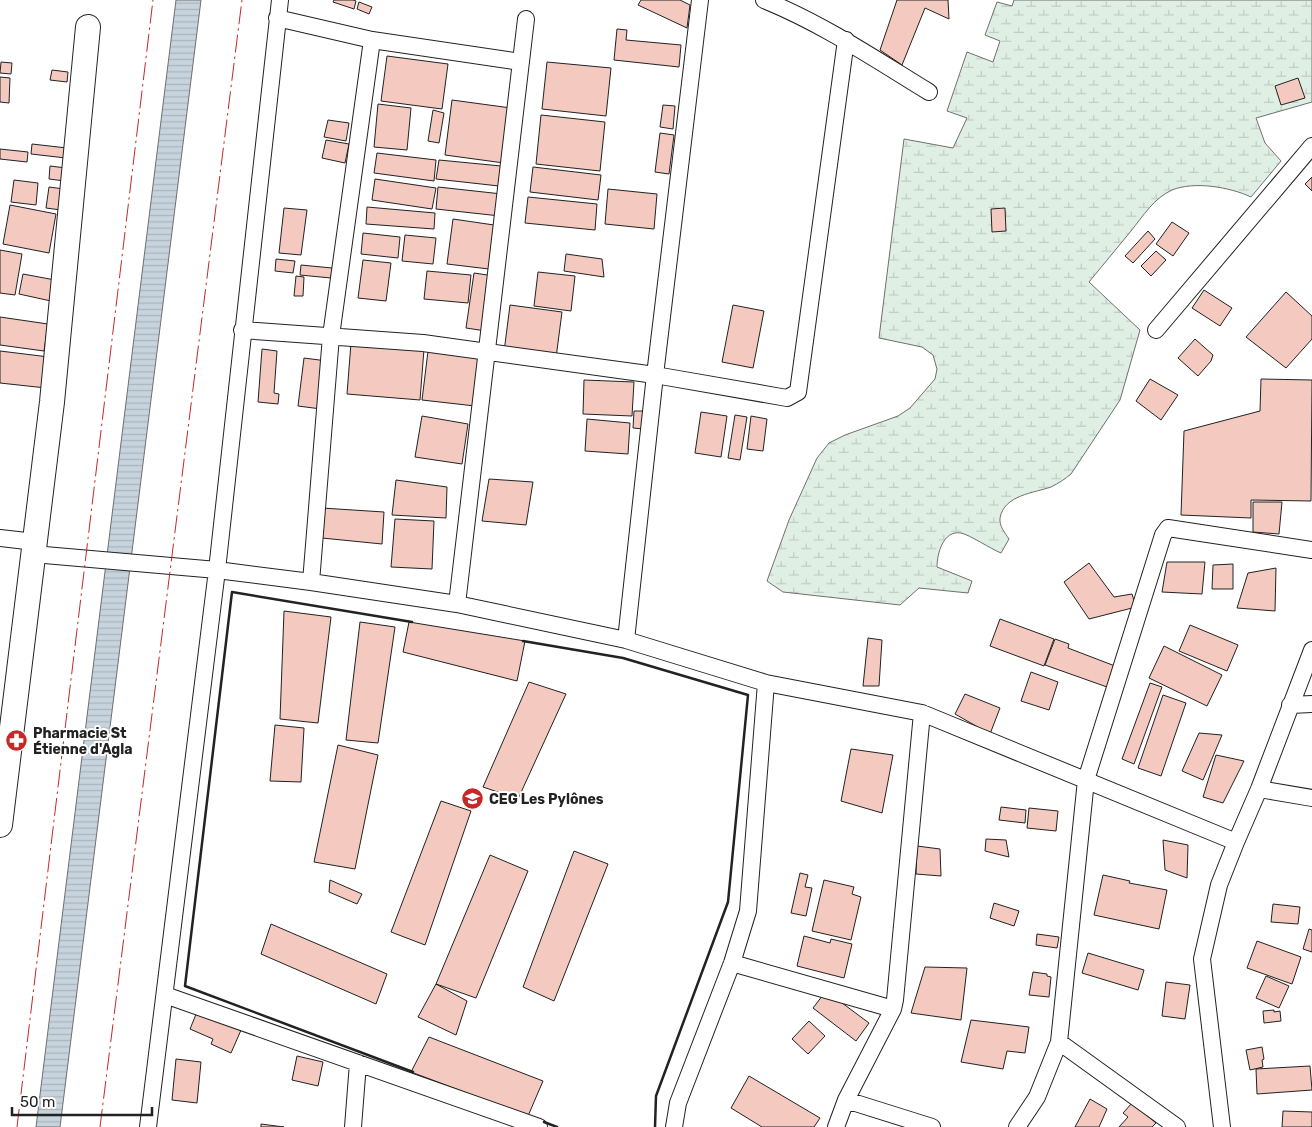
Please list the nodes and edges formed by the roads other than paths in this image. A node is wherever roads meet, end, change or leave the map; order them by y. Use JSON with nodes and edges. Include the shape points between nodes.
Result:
{"nodes":[{"id":1,"x":280,"y":0,"type":"edge"},
{"id":2,"x":700,"y":0,"type":"edge"},
{"id":3,"x":764,"y":0,"type":"edge"},
{"id":4,"x":797,"y":6,"type":"edge"},
{"id":5,"x":276,"y":18,"type":"junction"},
{"id":6,"x":526,"y":19,"type":"dead end"},
{"id":7,"x":88,"y":27,"type":"dead end"},
{"id":8,"x":372,"y":40,"type":"junction"},
{"id":9,"x":846,"y":40,"type":"junction"},
{"id":10,"x":521,"y":62,"type":"junction"},
{"id":11,"x":928,"y":92,"type":"dead end"},
{"id":12,"x":1312,"y":146,"type":"edge"},
{"id":13,"x":242,"y":330,"type":"junction"},
{"id":14,"x":1156,"y":330,"type":"dead end"},
{"id":15,"x":331,"y":336,"type":"junction"},
{"id":16,"x":487,"y":352,"type":"junction"},
{"id":17,"x":655,"y":375,"type":"junction"},
{"id":18,"x":0,"y":538,"type":"edge"},
{"id":19,"x":34,"y":548,"type":"junction"},
{"id":20,"x":1312,"y":550,"type":"edge"},
{"id":21,"x":217,"y":570,"type":"junction"},
{"id":22,"x":311,"y":582,"type":"junction"},
{"id":23,"x":456,"y":604,"type":"junction"},
{"id":24,"x":626,"y":640,"type":"junction"},
{"id":25,"x":1312,"y":650,"type":"edge"},
{"id":26,"x":766,"y":683,"type":"junction"},
{"id":27,"x":1312,"y":704,"type":"edge"},
{"id":28,"x":1290,"y":705,"type":"junction"},
{"id":29,"x":922,"y":713,"type":"junction"},
{"id":30,"x":1086,"y":780,"type":"junction"},
{"id":31,"x":1260,"y":789,"type":"junction"},
{"id":32,"x":1312,"y":798,"type":"edge"},
{"id":33,"x":0,"y":825,"type":"edge"},
{"id":34,"x":1236,"y":842,"type":"junction"},
{"id":35,"x":732,"y":963,"type":"junction"},
{"id":36,"x":166,"y":995,"type":"junction"},
{"id":37,"x":893,"y":1009,"type":"junction"},
{"id":38,"x":1059,"y":1042,"type":"junction"},
{"id":39,"x":358,"y":1062,"type":"junction"},
{"id":40,"x":846,"y":1100,"type":"junction"},
{"id":41,"x":148,"y":1127,"type":"edge"},
{"id":42,"x":353,"y":1127,"type":"edge"},
{"id":43,"x":539,"y":1127,"type":"edge"},
{"id":44,"x":674,"y":1127,"type":"edge"},
{"id":45,"x":836,"y":1127,"type":"edge"},
{"id":46,"x":932,"y":1127,"type":"edge"},
{"id":47,"x":1017,"y":1127,"type":"edge"},
{"id":48,"x":1177,"y":1127,"type":"edge"},
{"id":49,"x":1222,"y":1127,"type":"edge"}],
"edges":[{"from":1,"to":5,"type":"street"},
{"from":2,"to":17,"type":"street"},
{"from":3,"to":4,"type":"street"},
{"from":4,"to":9,"type":"street"},
{"from":5,"to":8,"type":"street"},
{"from":5,"to":13,"type":"street"},
{"from":6,"to":10,"type":"street"},
{"from":7,"to":19,"type":"street","via":[[52,402]]},
{"from":8,"to":10,"type":"street"},
{"from":8,"to":15,"type":"street"},
{"from":9,"to":11,"type":"street"},
{"from":9,"to":17,"type":"street","via":[[798,392],[787,398]]},
{"from":10,"to":16,"type":"street"},
{"from":12,"to":14,"type":"street"},
{"from":13,"to":15,"type":"street"},
{"from":13,"to":21,"type":"street"},
{"from":15,"to":16,"type":"street"},
{"from":15,"to":22,"type":"street"},
{"from":16,"to":17,"type":"street"},
{"from":16,"to":23,"type":"street"},
{"from":17,"to":24,"type":"street"},
{"from":18,"to":19,"type":"street"},
{"from":19,"to":21,"type":"street","via":[[106,560]]},
{"from":19,"to":33,"type":"street"},
{"from":20,"to":30,"type":"street","via":[[1168,528],[1163,534]]},
{"from":21,"to":22,"type":"street"},
{"from":21,"to":36,"type":"street"},
{"from":22,"to":23,"type":"street"},
{"from":23,"to":24,"type":"street"},
{"from":24,"to":26,"type":"street"},
{"from":25,"to":28,"type":"street"},
{"from":26,"to":29,"type":"street"},
{"from":26,"to":35,"type":"street","via":[[748,911]]},
{"from":27,"to":28,"type":"street"},
{"from":28,"to":31,"type":"street"},
{"from":29,"to":30,"type":"street"},
{"from":29,"to":37,"type":"street"},
{"from":30,"to":34,"type":"street"},
{"from":30,"to":38,"type":"street"},
{"from":31,"to":32,"type":"street"},
{"from":31,"to":34,"type":"street"},
{"from":34,"to":49,"type":"street","via":[[1219,885],[1202,959]]},
{"from":35,"to":37,"type":"street"},
{"from":35,"to":44,"type":"street","via":[[678,1103]]},
{"from":36,"to":39,"type":"street"},
{"from":36,"to":41,"type":"street"},
{"from":37,"to":40,"type":"street"},
{"from":38,"to":47,"type":"street","via":[[1036,1097]]},
{"from":38,"to":48,"type":"street"},
{"from":39,"to":42,"type":"street"},
{"from":39,"to":43,"type":"street"},
{"from":40,"to":45,"type":"street"},
{"from":40,"to":46,"type":"street"}]}
